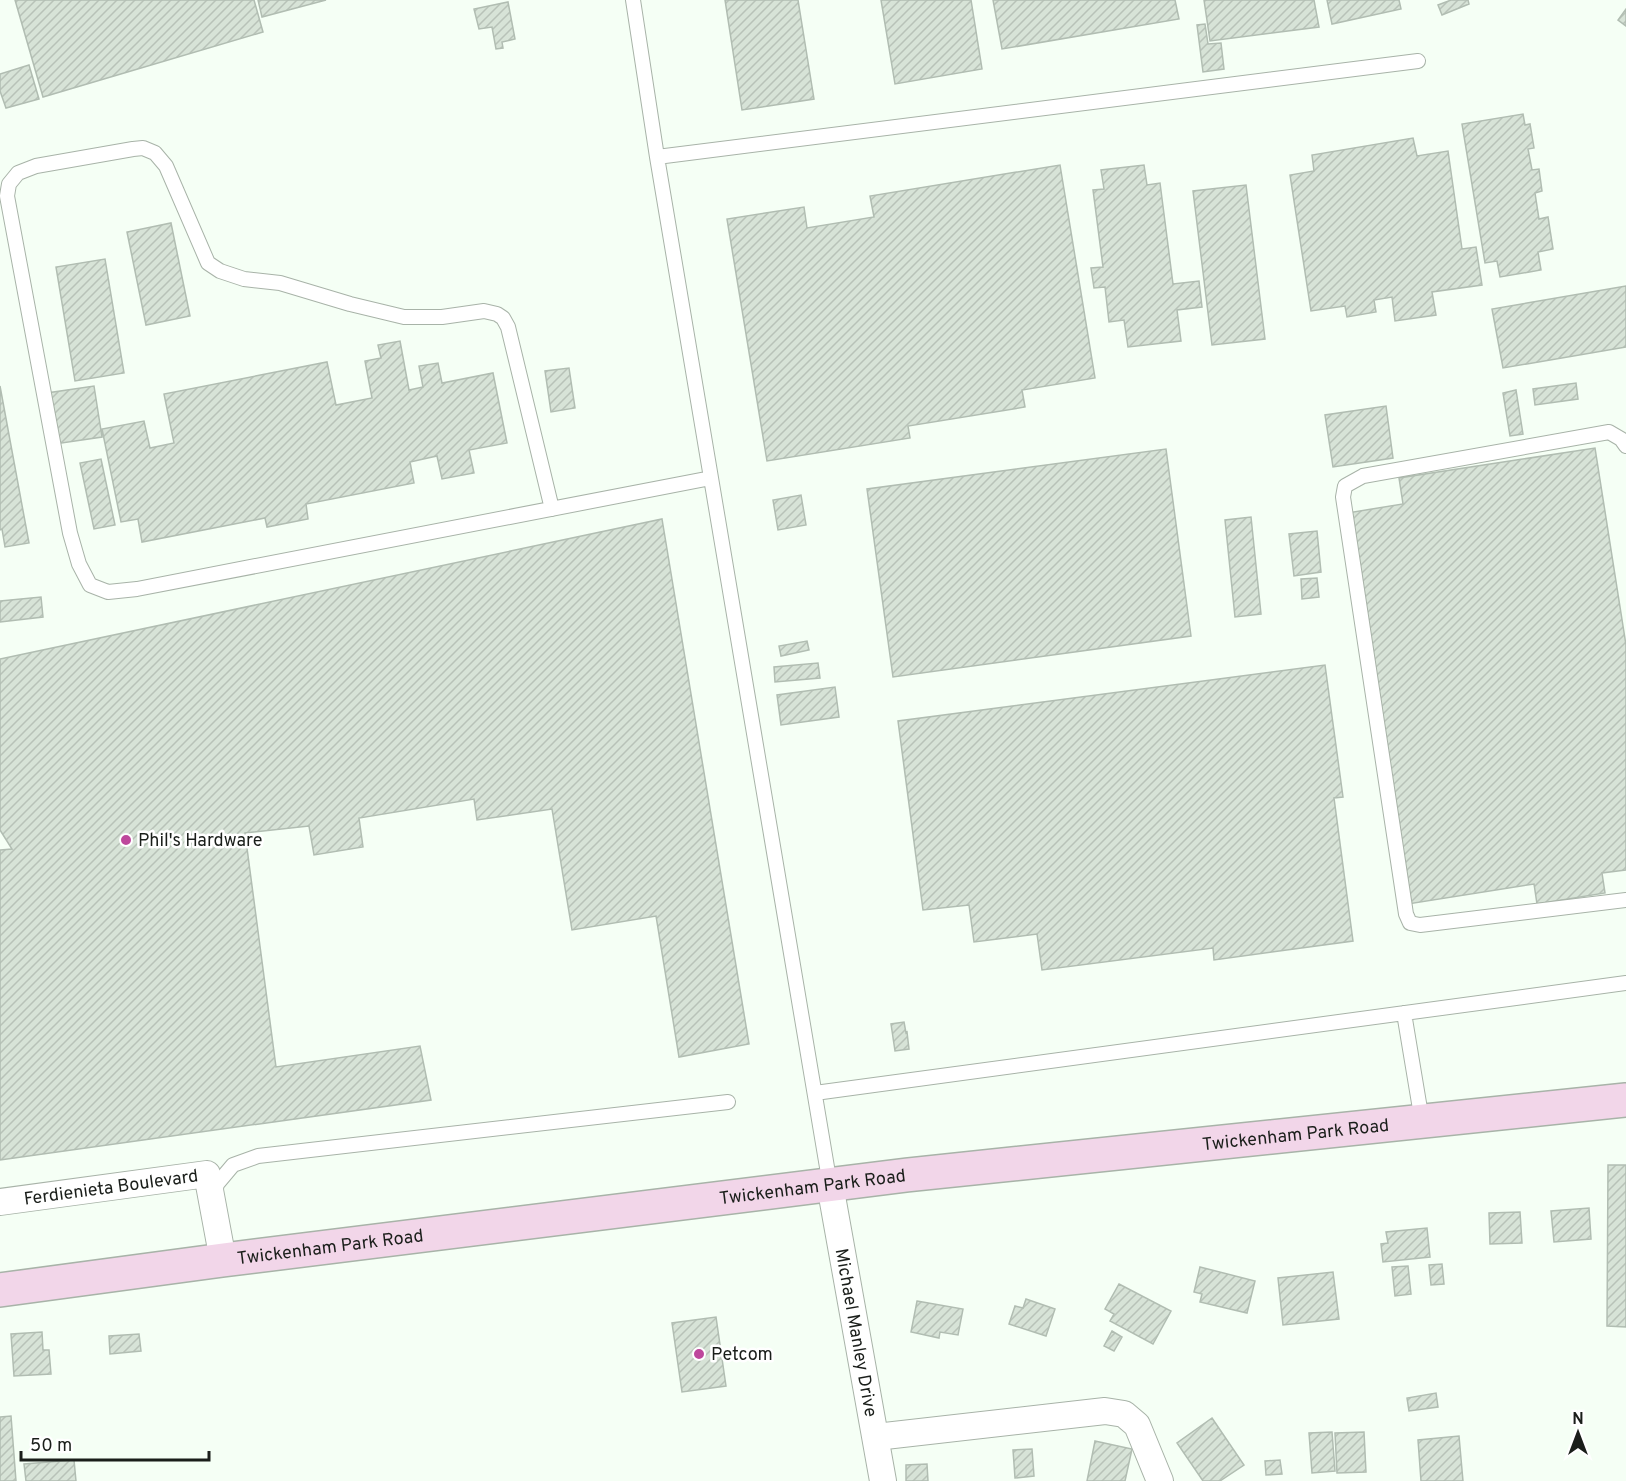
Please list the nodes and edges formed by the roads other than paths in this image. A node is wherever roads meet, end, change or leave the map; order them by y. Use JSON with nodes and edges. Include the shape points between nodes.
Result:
{"nodes":[{"id":1,"x":633,"y":0,"type":"edge"},
{"id":2,"x":1418,"y":62,"type":"dead end"},
{"id":3,"x":657,"y":157,"type":"junction"},
{"id":4,"x":1626,"y":446,"type":"edge"},
{"id":5,"x":711,"y":478,"type":"junction"},
{"id":6,"x":552,"y":510,"type":"junction"},
{"id":7,"x":1626,"y":900,"type":"edge"},
{"id":8,"x":1626,"y":983,"type":"edge"},
{"id":9,"x":1404,"y":1013,"type":"junction"},
{"id":10,"x":815,"y":1093,"type":"junction"},
{"id":11,"x":1626,"y":1100,"type":"edge"},
{"id":12,"x":728,"y":1102,"type":"dead end"},
{"id":13,"x":1422,"y":1121,"type":"junction"},
{"id":14,"x":830,"y":1185,"type":"junction"},
{"id":15,"x":0,"y":1202,"type":"edge"},
{"id":16,"x":212,"y":1203,"type":"junction"},
{"id":17,"x":223,"y":1260,"type":"junction"},
{"id":18,"x":0,"y":1290,"type":"edge"},
{"id":19,"x":876,"y":1437,"type":"junction"},
{"id":20,"x":883,"y":1481,"type":"edge"},
{"id":21,"x":1160,"y":1481,"type":"edge"}],
"edges":[{"from":1,"to":3,"type":"lane"},
{"from":2,"to":3,"type":"lane"},
{"from":3,"to":5,"type":"lane"},
{"from":4,"to":7,"type":"lane","via":[[1609,432],[1363,476],[1345,486],[1343,497],[1410,923],[1420,926]]},
{"from":5,"to":6,"type":"lane"},
{"from":5,"to":10,"type":"lane"},
{"from":6,"to":6,"type":"lane","via":[[504,318],[484,311],[404,317],[220,271],[208,263],[166,166],[155,153],[143,148],[36,166],[18,173],[9,184],[7,196],[70,533],[90,585],[108,592],[136,589]]},
{"from":8,"to":9,"type":"lane"},
{"from":9,"to":10,"type":"lane"},
{"from":9,"to":13,"type":"lane"},
{"from":10,"to":14,"type":"lane"},
{"from":11,"to":13,"type":"main road","name":"Twickenham Park Road"},
{"from":12,"to":16,"type":"lane","via":[[258,1156],[233,1165],[217,1184]]},
{"from":13,"to":14,"type":"main road","name":"Twickenham Park Road"},
{"from":14,"to":17,"type":"main road","name":"Twickenham Park Road"},
{"from":14,"to":19,"type":"street","name":"Michael Manley Drive"},
{"from":15,"to":16,"type":"street","name":"Ferdienieta Boulevard","via":[[207,1174]]},
{"from":16,"to":17,"type":"street","name":"Ferdienieta Boulevard"},
{"from":17,"to":18,"type":"main road","name":"Twickenham Park Road"},
{"from":19,"to":20,"type":"street","name":"Michael Manley Drive"},
{"from":19,"to":21,"type":"street","via":[[1104,1411],[1124,1414],[1137,1425]]}]}
